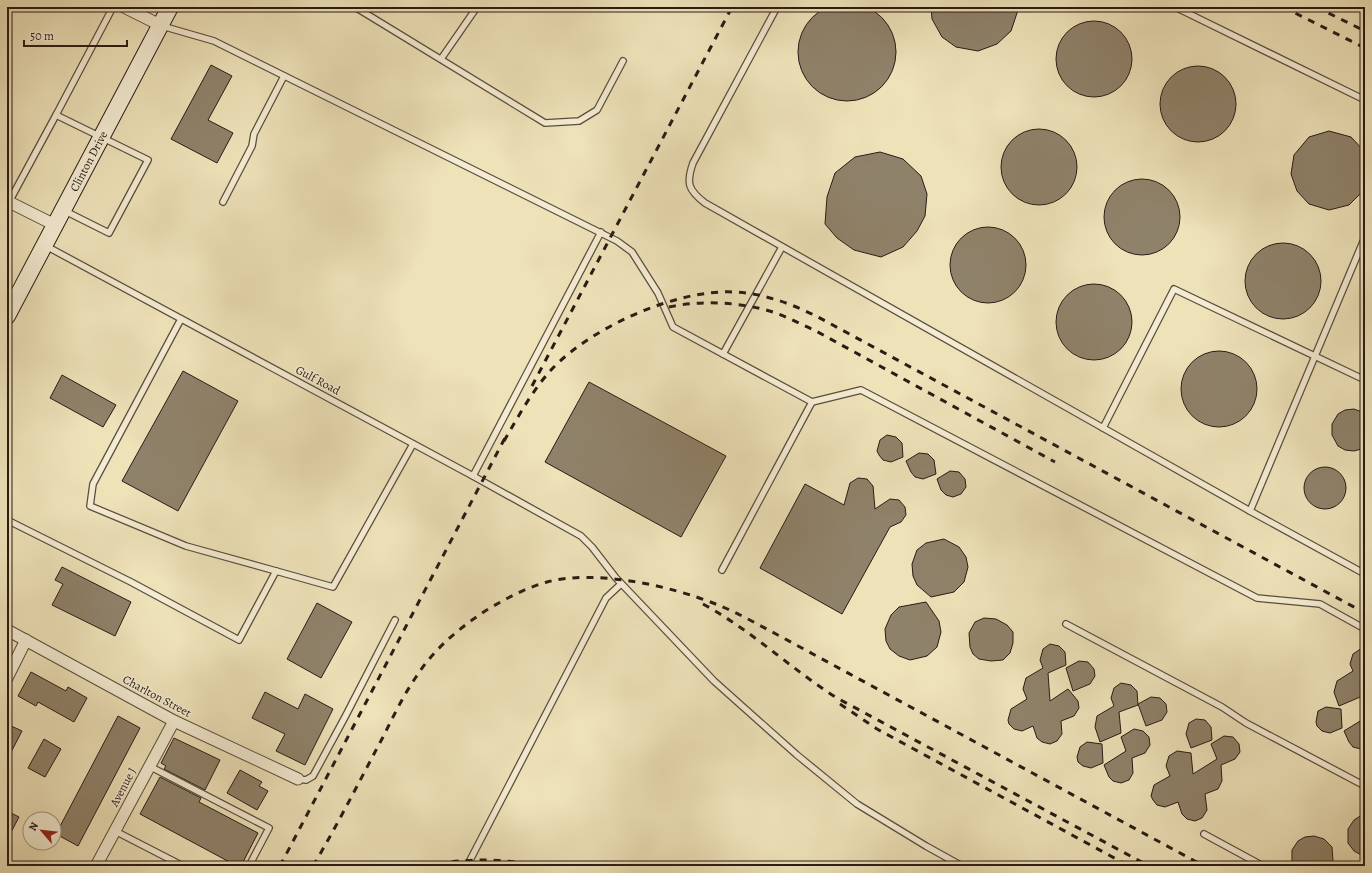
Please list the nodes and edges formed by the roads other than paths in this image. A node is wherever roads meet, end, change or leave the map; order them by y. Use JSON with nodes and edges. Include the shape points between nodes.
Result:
{"nodes":[{"id":1,"x":113,"y":7,"type":"edge"},
{"id":2,"x":124,"y":7,"type":"edge"},
{"id":3,"x":170,"y":7,"type":"edge"},
{"id":4,"x":355,"y":7,"type":"edge"},
{"id":5,"x":477,"y":7,"type":"edge"},
{"id":6,"x":777,"y":7,"type":"edge"},
{"id":7,"x":1175,"y":7,"type":"edge"},
{"id":8,"x":160,"y":25,"type":"junction"},
{"id":9,"x":441,"y":59,"type":"junction"},
{"id":10,"x":623,"y":61,"type":"dead end"},
{"id":11,"x":284,"y":76,"type":"junction"},
{"id":12,"x":1365,"y":100,"type":"edge"},
{"id":13,"x":56,"y":115,"type":"junction"},
{"id":14,"x":102,"y":136,"type":"junction"},
{"id":15,"x":8,"y":202,"type":"edge"},
{"id":16,"x":223,"y":202,"type":"dead end"},
{"id":17,"x":63,"y":210,"type":"junction"},
{"id":18,"x":55,"y":225,"type":"junction"},
{"id":19,"x":601,"y":232,"type":"junction"},
{"id":20,"x":1365,"y":237,"type":"edge"},
{"id":21,"x":44,"y":245,"type":"junction"},
{"id":22,"x":782,"y":247,"type":"junction"},
{"id":23,"x":7,"y":316,"type":"edge"},
{"id":24,"x":180,"y":319,"type":"junction"},
{"id":25,"x":724,"y":354,"type":"junction"},
{"id":26,"x":1315,"y":355,"type":"junction"},
{"id":27,"x":1365,"y":380,"type":"edge"},
{"id":28,"x":812,"y":402,"type":"junction"},
{"id":29,"x":1104,"y":428,"type":"junction"},
{"id":30,"x":413,"y":444,"type":"junction"},
{"id":31,"x":473,"y":476,"type":"junction"},
{"id":32,"x":1250,"y":511,"type":"junction"},
{"id":33,"x":7,"y":520,"type":"edge"},
{"id":34,"x":722,"y":570,"type":"dead end"},
{"id":35,"x":276,"y":571,"type":"junction"},
{"id":36,"x":1365,"y":574,"type":"edge"},
{"id":37,"x":621,"y":584,"type":"junction"},
{"id":38,"x":395,"y":620,"type":"dead end"},
{"id":39,"x":1066,"y":624,"type":"dead end"},
{"id":40,"x":1365,"y":628,"type":"edge"},
{"id":41,"x":7,"y":630,"type":"edge"},
{"id":42,"x":26,"y":640,"type":"junction"},
{"id":43,"x":7,"y":678,"type":"edge"},
{"id":44,"x":174,"y":721,"type":"junction"},
{"id":45,"x":149,"y":766,"type":"junction"},
{"id":46,"x":298,"y":779,"type":"joint"},
{"id":47,"x":1365,"y":786,"type":"edge"},
{"id":48,"x":115,"y":830,"type":"junction"},
{"id":49,"x":1204,"y":834,"type":"dead end"},
{"id":50,"x":96,"y":866,"type":"edge"},
{"id":51,"x":183,"y":866,"type":"edge"},
{"id":52,"x":249,"y":866,"type":"edge"},
{"id":53,"x":468,"y":866,"type":"edge"},
{"id":54,"x":962,"y":866,"type":"edge"},
{"id":55,"x":1263,"y":866,"type":"edge"}],
"edges":[{"from":1,"to":13,"type":"lane"},
{"from":2,"to":8,"type":"street"},
{"from":3,"to":8,"type":"main road","name":"Clinton Drive"},
{"from":4,"to":9,"type":"lane"},
{"from":5,"to":9,"type":"lane"},
{"from":6,"to":22,"type":"lane","via":[[693,163],[689,176],[690,187],[697,197]]},
{"from":7,"to":12,"type":"lane"},
{"from":8,"to":11,"type":"lane","via":[[214,41]]},
{"from":8,"to":14,"type":"main road","name":"Clinton Drive"},
{"from":9,"to":10,"type":"lane","via":[[545,123],[579,121],[597,110]]},
{"from":11,"to":16,"type":"lane"},
{"from":11,"to":19,"type":"lane"},
{"from":13,"to":14,"type":"lane"},
{"from":13,"to":15,"type":"lane"},
{"from":14,"to":17,"type":"main road","name":"Clinton Drive"},
{"from":14,"to":17,"type":"lane","via":[[148,160],[109,233]]},
{"from":15,"to":18,"type":"street"},
{"from":17,"to":18,"type":"main road","name":"Clinton Drive"},
{"from":18,"to":21,"type":"main road","name":"Clinton Drive"},
{"from":19,"to":25,"type":"lane","via":[[632,252],[658,293],[673,327]]},
{"from":19,"to":31,"type":"lane"},
{"from":20,"to":26,"type":"lane"},
{"from":21,"to":23,"type":"main road","name":"Clinton Drive"},
{"from":21,"to":24,"type":"lane","name":"Gulf Road"},
{"from":22,"to":25,"type":"lane"},
{"from":22,"to":29,"type":"lane"},
{"from":24,"to":30,"type":"lane","name":"Gulf Road"},
{"from":24,"to":35,"type":"lane","via":[[93,484],[90,506],[186,546]]},
{"from":25,"to":28,"type":"lane"},
{"from":26,"to":27,"type":"lane"},
{"from":26,"to":29,"type":"lane","via":[[1174,289]]},
{"from":26,"to":32,"type":"lane"},
{"from":28,"to":34,"type":"lane"},
{"from":28,"to":40,"type":"lane","via":[[861,390],[1257,598],[1320,604]]},
{"from":29,"to":32,"type":"lane"},
{"from":30,"to":31,"type":"lane","name":"Gulf Road"},
{"from":30,"to":35,"type":"lane","via":[[333,587]]},
{"from":31,"to":37,"type":"lane","name":"Gulf Road","via":[[581,536]]},
{"from":32,"to":36,"type":"lane"},
{"from":33,"to":35,"type":"lane","via":[[239,640]]},
{"from":37,"to":53,"type":"lane","via":[[606,598]]},
{"from":37,"to":54,"type":"lane","name":"Gulf Road","via":[[714,681],[803,760],[857,804]]},
{"from":38,"to":46,"type":"lane","via":[[313,776],[306,780]]},
{"from":39,"to":47,"type":"lane"},
{"from":41,"to":42,"type":"street","name":"Charlton Street"},
{"from":42,"to":43,"type":"street"},
{"from":42,"to":44,"type":"street","name":"Charlton Street"},
{"from":44,"to":45,"type":"street","name":"Avenue J"},
{"from":44,"to":46,"type":"street","name":"Charlton Street"},
{"from":45,"to":48,"type":"street","name":"Avenue J"},
{"from":45,"to":52,"type":"lane","via":[[270,828]]},
{"from":48,"to":50,"type":"street","name":"Avenue J"},
{"from":48,"to":51,"type":"lane"},
{"from":49,"to":55,"type":"lane"}]}
